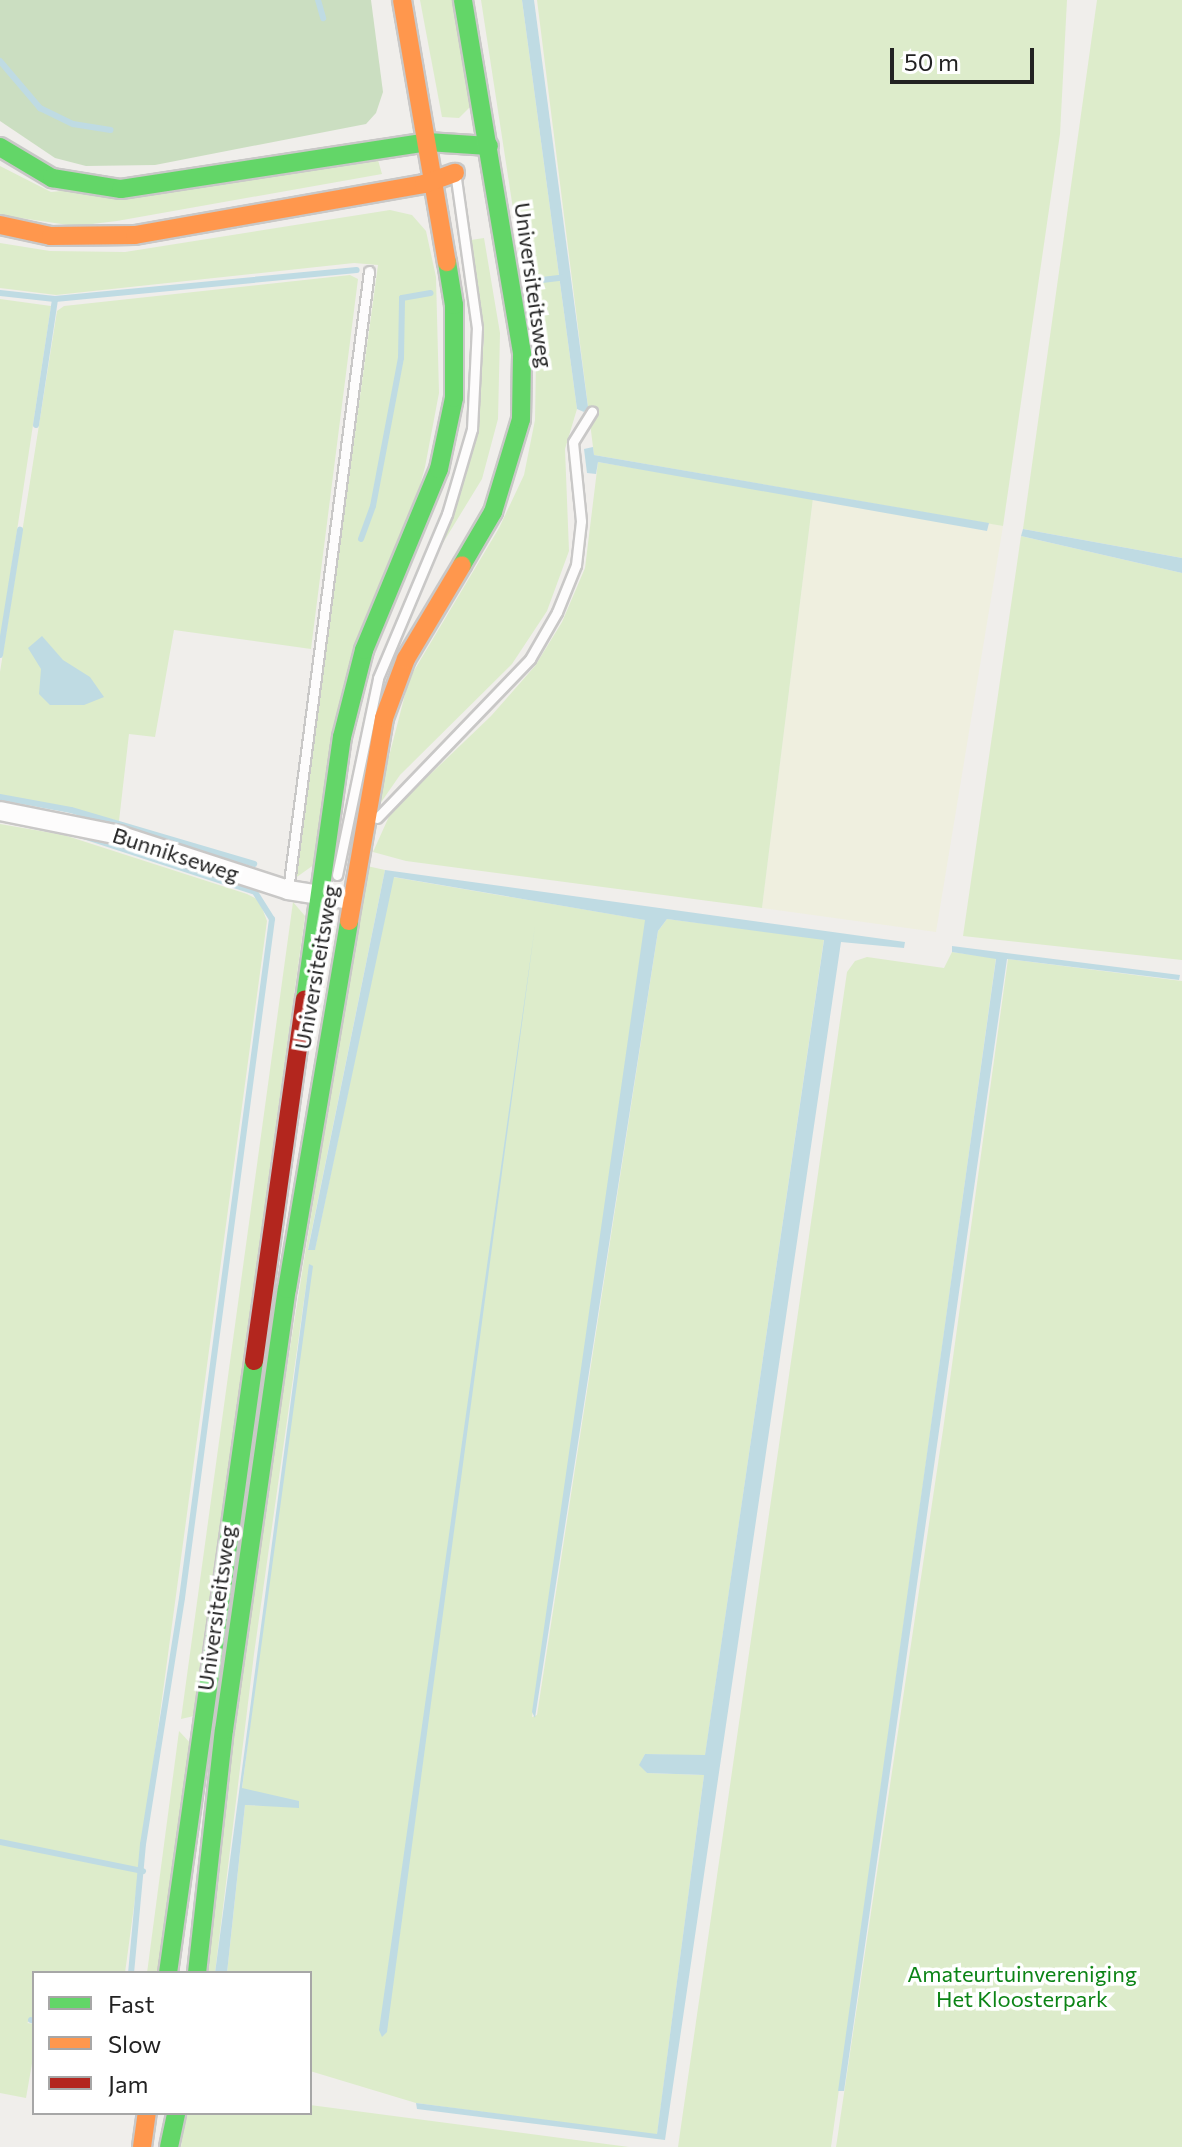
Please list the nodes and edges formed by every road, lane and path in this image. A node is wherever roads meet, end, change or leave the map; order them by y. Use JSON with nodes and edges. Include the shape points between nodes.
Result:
{"nodes":[{"id":1,"x":402,"y":0,"type":"edge"},
{"id":2,"x":463,"y":0,"type":"edge"},
{"id":3,"x":427,"y":142,"type":"junction"},
{"id":4,"x":489,"y":146,"type":"junction"},
{"id":5,"x":0,"y":147,"type":"edge"},
{"id":6,"x":455,"y":173,"type":"junction"},
{"id":7,"x":433,"y":182,"type":"junction"},
{"id":8,"x":0,"y":225,"type":"edge"},
{"id":9,"x":369,"y":271,"type":"dead end"},
{"id":10,"x":592,"y":412,"type":"dead end"},
{"id":11,"x":0,"y":811,"type":"edge"},
{"id":12,"x":341,"y":855,"type":"junction"},
{"id":13,"x":288,"y":890,"type":"junction"},
{"id":14,"x":334,"y":898,"type":"junction"},
{"id":15,"x":168,"y":1971,"type":"edge"},
{"id":16,"x":179,"y":1971,"type":"edge"},
{"id":17,"x":197,"y":1971,"type":"edge"},
{"id":18,"x":147,"y":2115,"type":"edge"},
{"id":19,"x":159,"y":2115,"type":"edge"},
{"id":20,"x":176,"y":2115,"type":"edge"},
{"id":21,"x":142,"y":2147,"type":"edge"},
{"id":22,"x":154,"y":2147,"type":"edge"},
{"id":23,"x":169,"y":2147,"type":"edge"}],
"edges":[{"from":1,"to":3,"type":"main road","name":"Universiteitsweg"},
{"from":2,"to":4,"type":"main road","name":"Universiteitsweg"},
{"from":3,"to":4,"type":"main road"},
{"from":3,"to":5,"type":"main road","via":[[121,189],[52,178]]},
{"from":3,"to":6,"type":"lane"},
{"from":3,"to":7,"type":"main road","name":"Universiteitsweg"},
{"from":4,"to":6,"type":"main road"},
{"from":4,"to":12,"type":"main road","name":"Universiteitsweg","via":[[522,353],[516,445],[493,512],[406,659]]},
{"from":6,"to":7,"type":"main road"},
{"from":6,"to":12,"type":"lane","name":"Universiteitsweg","via":[[477,328],[472,429],[447,514],[378,678]]},
{"from":7,"to":8,"type":"main road","via":[[135,235],[51,236]]},
{"from":7,"to":12,"type":"main road","name":"Universiteitsweg","via":[[454,305],[454,398],[439,469],[357,673]]},
{"from":9,"to":13,"type":"lane"},
{"from":10,"to":12,"type":"lane","via":[[573,442],[581,521],[576,565],[557,612],[530,659],[381,811],[367,858]]},
{"from":11,"to":13,"type":"street","name":"Bunnikseweg","via":[[119,835]]},
{"from":12,"to":14,"type":"main road","name":"Universiteitsweg"},
{"from":12,"to":14,"type":"main road","name":"Universiteitsweg"},
{"from":13,"to":14,"type":"street","name":"Bunnikseweg"},
{"from":14,"to":15,"type":"main road","name":"Universiteitsweg"},
{"from":14,"to":16,"type":"lane","name":"Universiteitsweg"},
{"from":14,"to":17,"type":"main road","name":"Universiteitsweg","via":[[206,1868]]},
{"from":18,"to":21,"type":"main road"},
{"from":19,"to":22,"type":"lane"},
{"from":20,"to":23,"type":"main road"}]}
